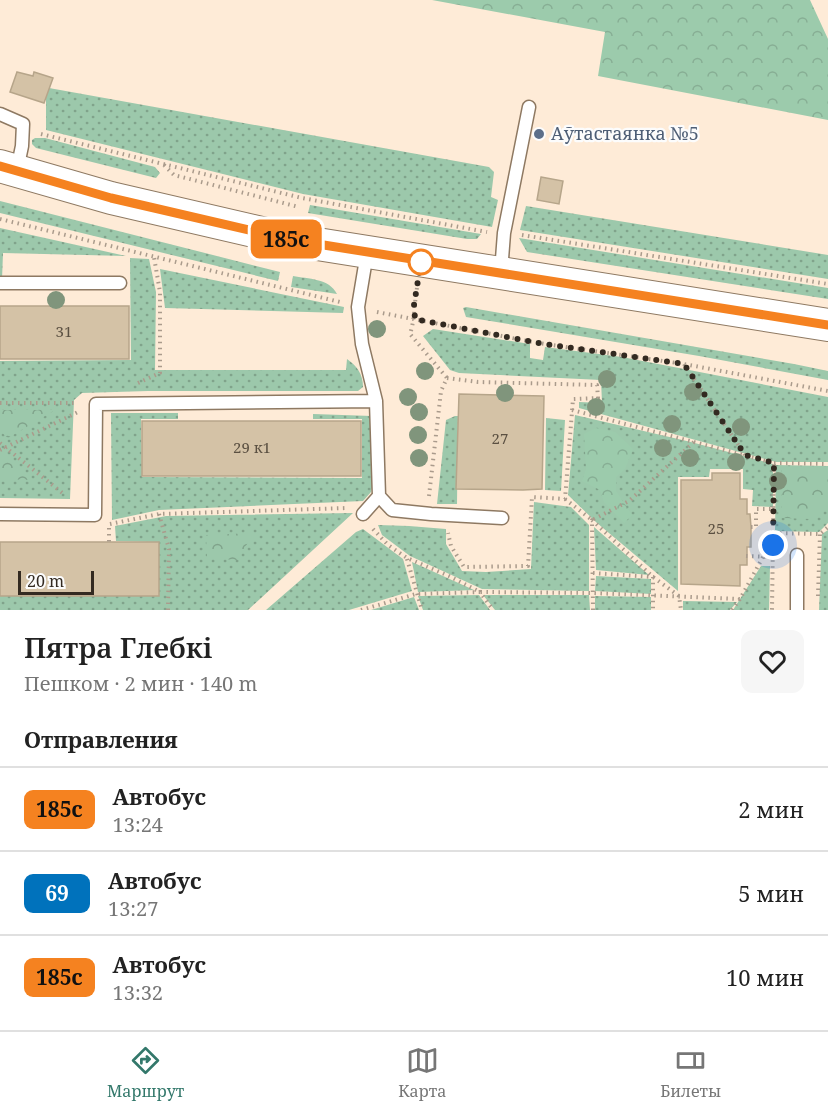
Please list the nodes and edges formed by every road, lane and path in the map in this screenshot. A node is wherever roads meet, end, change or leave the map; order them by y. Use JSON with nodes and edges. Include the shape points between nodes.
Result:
{"nodes":[{"id":1,"x":529,"y":107,"type":"dead end"},
{"id":2,"x":0,"y":114,"type":"edge"},
{"id":3,"x":23,"y":131,"type":"junction"},
{"id":4,"x":164,"y":164,"type":"junction"},
{"id":5,"x":8,"y":169,"type":"edge"},
{"id":6,"x":299,"y":207,"type":"dead end"},
{"id":7,"x":0,"y":219,"type":"edge"},
{"id":8,"x":504,"y":233,"type":"junction"},
{"id":9,"x":367,"y":253,"type":"junction"},
{"id":10,"x":154,"y":257,"type":"junction"},
{"id":11,"x":421,"y":262,"type":"junction"},
{"id":12,"x":501,"y":273,"type":"junction"},
{"id":13,"x":0,"y":283,"type":"edge"},
{"id":14,"x":120,"y":283,"type":"dead end"},
{"id":15,"x":828,"y":284,"type":"edge"},
{"id":16,"x":358,"y":307,"type":"junction"},
{"id":17,"x":415,"y":319,"type":"junction"},
{"id":18,"x":828,"y":325,"type":"edge"},
{"id":19,"x":684,"y":364,"type":"junction"},
{"id":20,"x":447,"y":378,"type":"junction"},
{"id":21,"x":828,"y":391,"type":"edge"},
{"id":22,"x":573,"y":399,"type":"dead end"},
{"id":23,"x":376,"y":401,"type":"junction"},
{"id":24,"x":0,"y":403,"type":"edge"},
{"id":25,"x":96,"y":404,"type":"junction"},
{"id":26,"x":572,"y":410,"type":"dead end"},
{"id":27,"x":0,"y":442,"type":"edge"},
{"id":28,"x":694,"y":442,"type":"junction"},
{"id":29,"x":6,"y":447,"type":"junction"},
{"id":30,"x":0,"y":450,"type":"edge"},
{"id":31,"x":745,"y":455,"type":"junction"},
{"id":32,"x":774,"y":463,"type":"junction"},
{"id":33,"x":828,"y":464,"type":"edge"},
{"id":34,"x":532,"y":490,"type":"dead end"},
{"id":35,"x":379,"y":496,"type":"junction"},
{"id":36,"x":531,"y":497,"type":"dead end"},
{"id":37,"x":565,"y":499,"type":"dead end"},
{"id":38,"x":774,"y":509,"type":"junction"},
{"id":39,"x":109,"y":512,"type":"dead end"},
{"id":40,"x":0,"y":514,"type":"edge"},
{"id":41,"x":159,"y":514,"type":"junction"},
{"id":42,"x":363,"y":514,"type":"joint"},
{"id":43,"x":431,"y":514,"type":"junction"},
{"id":44,"x":95,"y":515,"type":"junction"},
{"id":45,"x":502,"y":518,"type":"dead end"},
{"id":46,"x":592,"y":520,"type":"junction"},
{"id":47,"x":109,"y":524,"type":"junction"},
{"id":48,"x":370,"y":526,"type":"dead end"},
{"id":49,"x":751,"y":527,"type":"dead end"},
{"id":50,"x":828,"y":527,"type":"edge"},
{"id":51,"x":774,"y":533,"type":"junction"},
{"id":52,"x":820,"y":534,"type":"junction"},
{"id":53,"x":109,"y":542,"type":"dead end"},
{"id":54,"x":798,"y":555,"type":"dead end"},
{"id":55,"x":746,"y":556,"type":"dead end"},
{"id":56,"x":763,"y":557,"type":"junction"},
{"id":57,"x":773,"y":557,"type":"junction"},
{"id":58,"x":407,"y":558,"type":"junction"},
{"id":59,"x":593,"y":573,"type":"junction"},
{"id":60,"x":653,"y":577,"type":"junction"},
{"id":61,"x":480,"y":592,"type":"junction"},
{"id":62,"x":592,"y":593,"type":"junction"},
{"id":63,"x":416,"y":594,"type":"junction"},
{"id":64,"x":653,"y":596,"type":"junction"},
{"id":65,"x":679,"y":596,"type":"junction"},
{"id":66,"x":740,"y":599,"type":"junction"},
{"id":67,"x":818,"y":599,"type":"dead end"},
{"id":68,"x":168,"y":610,"type":"edge"},
{"id":69,"x":361,"y":610,"type":"edge"},
{"id":70,"x":422,"y":610,"type":"edge"},
{"id":71,"x":493,"y":610,"type":"edge"},
{"id":72,"x":593,"y":610,"type":"edge"},
{"id":73,"x":653,"y":610,"type":"edge"},
{"id":74,"x":681,"y":610,"type":"edge"},
{"id":75,"x":732,"y":610,"type":"edge"},
{"id":76,"x":772,"y":610,"type":"edge"},
{"id":77,"x":797,"y":610,"type":"edge"}],
"edges":[{"from":1,"to":8,"type":"lane"},
{"from":2,"to":3,"type":"lane","via":[[23,124]]},
{"from":3,"to":4,"type":"path"},
{"from":3,"to":5,"type":"lane"},
{"from":4,"to":6,"type":"path","via":[[174,175]]},
{"from":4,"to":8,"type":"path","via":[[302,198]]},
{"from":5,"to":9,"type":"street","via":[[217,224]]},
{"from":7,"to":10,"type":"path"},
{"from":8,"to":12,"type":"lane"},
{"from":8,"to":15,"type":"path"},
{"from":9,"to":11,"type":"street"},
{"from":9,"to":16,"type":"lane"},
{"from":10,"to":16,"type":"path"},
{"from":10,"to":25,"type":"path","via":[[160,292],[160,373]]},
{"from":11,"to":12,"type":"street"},
{"from":11,"to":17,"type":"path"},
{"from":12,"to":18,"type":"street"},
{"from":13,"to":14,"type":"lane"},
{"from":16,"to":17,"type":"path"},
{"from":16,"to":23,"type":"lane","via":[[362,344]]},
{"from":17,"to":19,"type":"path","via":[[538,343]]},
{"from":17,"to":20,"type":"path","via":[[410,334]]},
{"from":19,"to":21,"type":"path"},
{"from":19,"to":31,"type":"path"},
{"from":20,"to":22,"type":"path","via":[[597,385],[598,398]]},
{"from":20,"to":43,"type":"path","via":[[441,391],[431,472]]},
{"from":23,"to":25,"type":"lane"},
{"from":23,"to":35,"type":"lane"},
{"from":24,"to":25,"type":"path"},
{"from":25,"to":29,"type":"path"},
{"from":25,"to":44,"type":"lane"},
{"from":26,"to":28,"type":"path"},
{"from":27,"to":29,"type":"path"},
{"from":28,"to":31,"type":"path"},
{"from":28,"to":46,"type":"path","via":[[629,501]]},
{"from":29,"to":30,"type":"path"},
{"from":29,"to":44,"type":"path"},
{"from":31,"to":32,"type":"path"},
{"from":32,"to":33,"type":"path"},
{"from":32,"to":38,"type":"path"},
{"from":34,"to":36,"type":"path"},
{"from":35,"to":42,"type":"lane"},
{"from":35,"to":43,"type":"lane","via":[[392,510]]},
{"from":37,"to":46,"type":"path"},
{"from":38,"to":49,"type":"path","via":[[756,509],[756,527]]},
{"from":38,"to":51,"type":"path"},
{"from":39,"to":47,"type":"path"},
{"from":40,"to":44,"type":"lane"},
{"from":41,"to":42,"type":"path","via":[[345,508]]},
{"from":41,"to":47,"type":"path"},
{"from":41,"to":68,"type":"path","via":[[170,549]]},
{"from":43,"to":45,"type":"lane"},
{"from":44,"to":47,"type":"path"},
{"from":46,"to":59,"type":"path"},
{"from":46,"to":60,"type":"path"},
{"from":47,"to":53,"type":"path"},
{"from":48,"to":58,"type":"path"},
{"from":50,"to":52,"type":"path"},
{"from":51,"to":52,"type":"path"},
{"from":51,"to":57,"type":"path"},
{"from":52,"to":67,"type":"path"},
{"from":54,"to":77,"type":"lane"},
{"from":55,"to":56,"type":"path"},
{"from":56,"to":57,"type":"path"},
{"from":56,"to":66,"type":"path"},
{"from":57,"to":76,"type":"path"},
{"from":58,"to":61,"type":"path"},
{"from":58,"to":63,"type":"path"},
{"from":59,"to":60,"type":"path"},
{"from":59,"to":62,"type":"path"},
{"from":60,"to":64,"type":"path"},
{"from":60,"to":65,"type":"path"},
{"from":61,"to":62,"type":"path"},
{"from":61,"to":63,"type":"path"},
{"from":61,"to":71,"type":"path"},
{"from":62,"to":64,"type":"path"},
{"from":62,"to":72,"type":"path"},
{"from":63,"to":69,"type":"path"},
{"from":63,"to":70,"type":"path"},
{"from":64,"to":65,"type":"path"},
{"from":64,"to":73,"type":"path"},
{"from":65,"to":66,"type":"path"},
{"from":65,"to":74,"type":"path"},
{"from":66,"to":75,"type":"path"}]}
